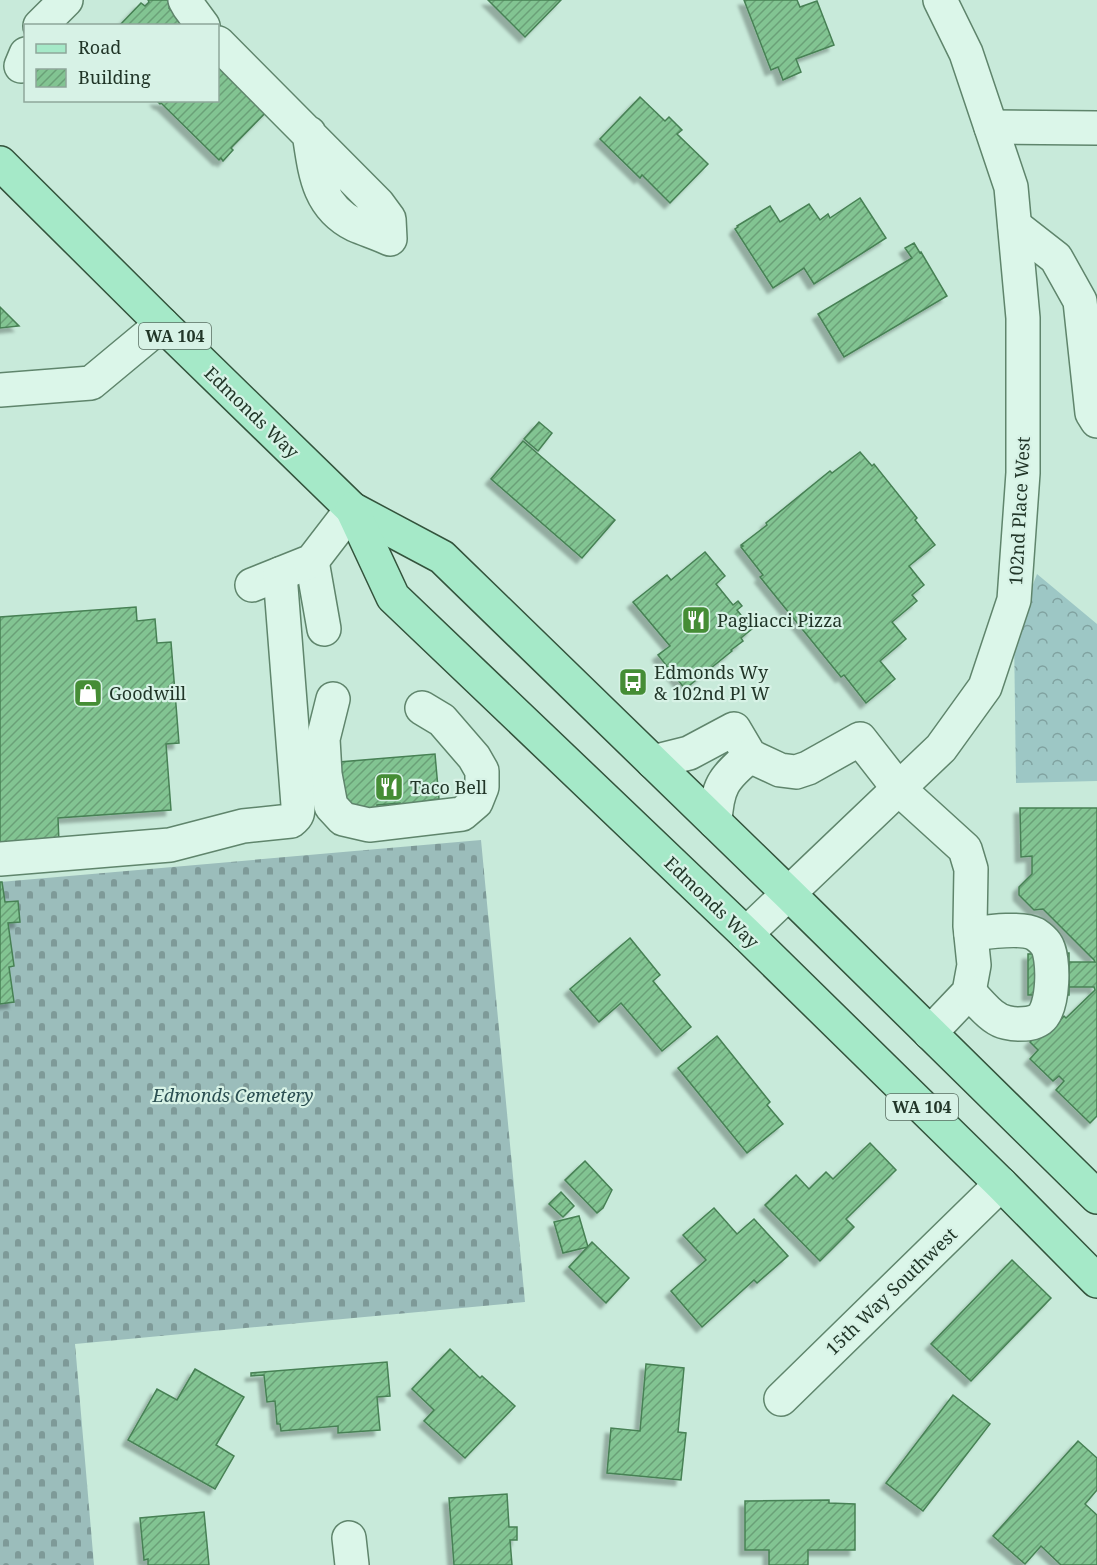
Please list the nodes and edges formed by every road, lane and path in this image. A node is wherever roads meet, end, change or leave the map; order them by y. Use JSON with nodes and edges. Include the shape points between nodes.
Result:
{"nodes":[{"id":1,"x":66,"y":0,"type":"edge"},
{"id":2,"x":185,"y":0,"type":"edge"},
{"id":3,"x":940,"y":0,"type":"edge"},
{"id":4,"x":42,"y":24,"type":"edge"},
{"id":5,"x":202,"y":24,"type":"edge"},
{"id":6,"x":219,"y":44,"type":"edge"},
{"id":7,"x":991,"y":127,"type":"junction"},
{"id":8,"x":1097,"y":128,"type":"edge"},
{"id":9,"x":0,"y":163,"type":"edge"},
{"id":10,"x":1015,"y":226,"type":"junction"},
{"id":11,"x":390,"y":238,"type":"dead end"},
{"id":12,"x":162,"y":324,"type":"junction"},
{"id":13,"x":0,"y":390,"type":"edge"},
{"id":14,"x":1097,"y":421,"type":"edge"},
{"id":15,"x":352,"y":509,"type":"junction"},
{"id":16,"x":312,"y":561,"type":"junction"},
{"id":17,"x":324,"y":629,"type":"dead end"},
{"id":18,"x":333,"y":699,"type":"dead end"},
{"id":19,"x":422,"y":708,"type":"dead end"},
{"id":20,"x":750,"y":756,"type":"junction"},
{"id":21,"x":653,"y":762,"type":"junction"},
{"id":22,"x":898,"y":789,"type":"junction"},
{"id":23,"x":715,"y":822,"type":"junction"},
{"id":24,"x":0,"y":859,"type":"edge"},
{"id":25,"x":789,"y":894,"type":"junction"},
{"id":26,"x":746,"y":934,"type":"junction"},
{"id":27,"x":971,"y":934,"type":"junction"},
{"id":28,"x":969,"y":992,"type":"junction"},
{"id":29,"x":930,"y":1033,"type":"junction"},
{"id":30,"x":1001,"y":1184,"type":"junction"},
{"id":31,"x":1097,"y":1197,"type":"edge"},
{"id":32,"x":1097,"y":1281,"type":"edge"},
{"id":33,"x":781,"y":1399,"type":"dead end"}],
"edges":[{"from":1,"to":4,"type":"street"},
{"from":2,"to":5,"type":"street"},
{"from":3,"to":7,"type":"street","name":"102nd Place West","via":[[966,53]]},
{"from":6,"to":11,"type":"street","via":[[309,133],[316,177],[332,208],[353,224]]},
{"from":7,"to":8,"type":"street"},
{"from":7,"to":10,"type":"street","name":"102nd Place West","via":[[1011,187]]},
{"from":9,"to":12,"type":"main road","name":"Edmonds Way","number":"WA 104"},
{"from":10,"to":14,"type":"street","via":[[1056,258],[1080,301],[1092,413]]},
{"from":10,"to":22,"type":"street","name":"102nd Place West","via":[[1023,318],[1023,473],[1014,600],[985,687],[941,748]]},
{"from":12,"to":13,"type":"street","via":[[91,383]]},
{"from":12,"to":15,"type":"main road","name":"Edmonds Way","number":"WA 104"},
{"from":15,"to":16,"type":"street"},
{"from":15,"to":21,"type":"main road","name":"Edmonds Way","number":"WA 104","via":[[442,556]]},
{"from":15,"to":26,"type":"main road","name":"Edmonds Way","number":"WA 104","via":[[393,597]]},
{"from":16,"to":17,"type":"street"},
{"from":16,"to":24,"type":"street","via":[[266,579],[296,817],[170,845]]},
{"from":18,"to":19,"type":"street","via":[[323,739],[331,806],[343,819],[369,825],[462,814],[476,802],[482,787],[482,771],[474,757],[442,720]]},
{"from":20,"to":21,"type":"street","via":[[734,729],[689,753]]},
{"from":20,"to":22,"type":"street","via":[[780,770],[796,772],[860,739]]},
{"from":20,"to":23,"type":"street","via":[[720,788]]},
{"from":21,"to":23,"type":"main road","name":"Edmonds Way","number":"WA 104"},
{"from":22,"to":25,"type":"street","name":"102nd Place West"},
{"from":22,"to":27,"type":"street","via":[[965,849],[971,869]]},
{"from":23,"to":25,"type":"main road","name":"Edmonds Way","number":"WA 104"},
{"from":25,"to":26,"type":"street","name":"102nd Place West"},
{"from":25,"to":29,"type":"main road","name":"Edmonds Way","number":"WA 104"},
{"from":26,"to":30,"type":"main road","name":"Edmonds Way","number":"WA 104"},
{"from":27,"to":28,"type":"street","via":[[974,965]]},
{"from":27,"to":28,"type":"street","via":[[1035,934],[1046,944],[1052,991],[1042,1017],[1031,1023],[1014,1024],[996,1018]]},
{"from":28,"to":29,"type":"street"},
{"from":29,"to":31,"type":"main road","name":"Edmonds Way","number":"WA 104"},
{"from":30,"to":32,"type":"main road","name":"Edmonds Way","number":"WA 104"},
{"from":30,"to":33,"type":"street","name":"15th Way Southwest"}]}
